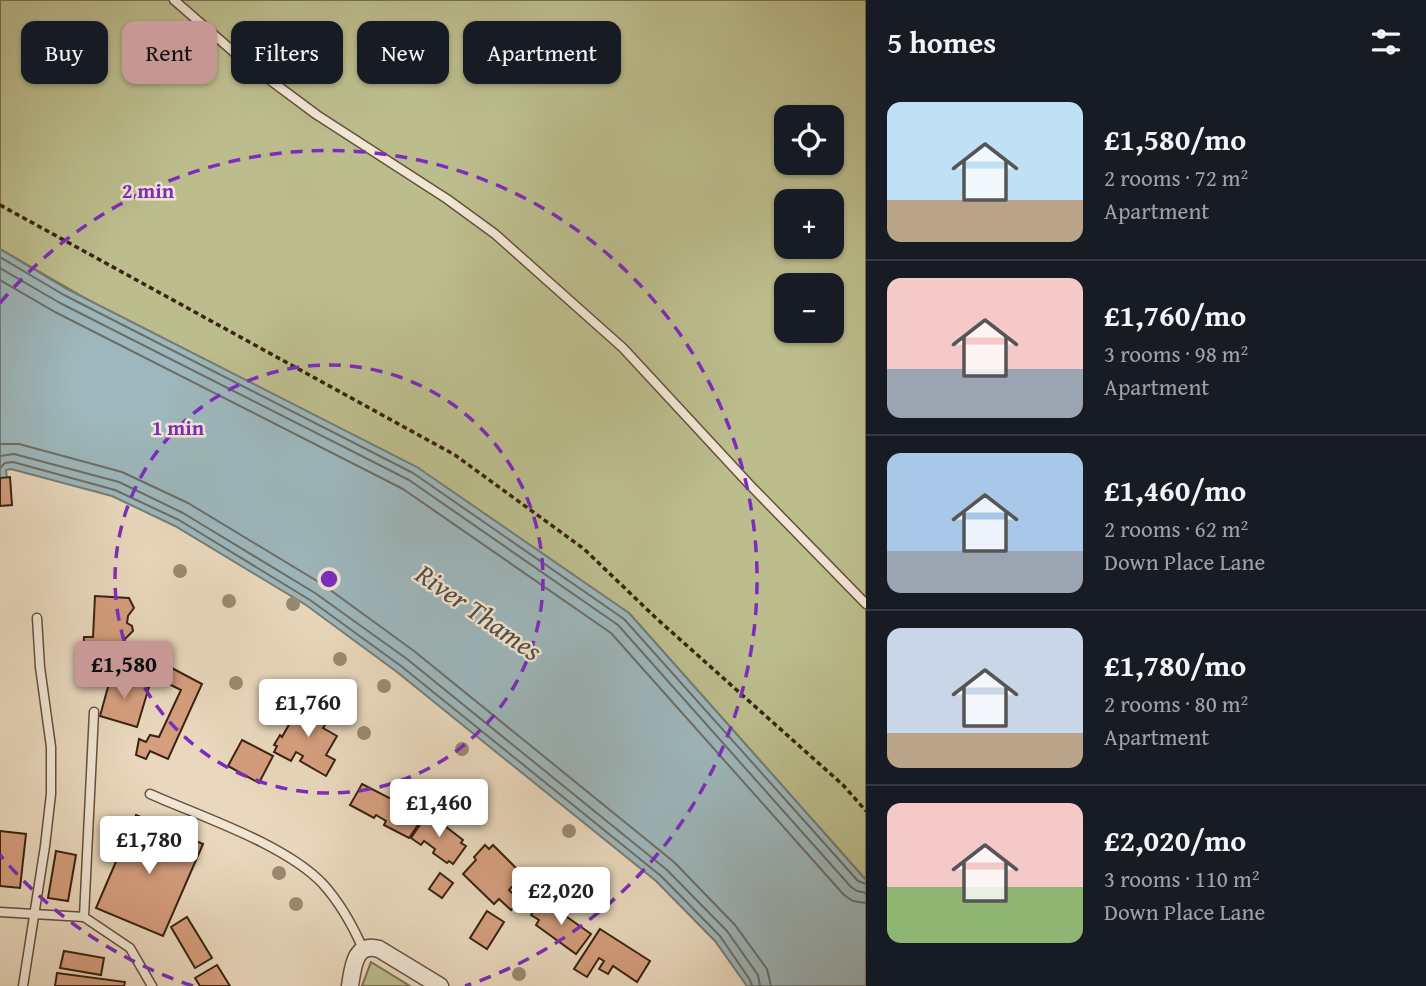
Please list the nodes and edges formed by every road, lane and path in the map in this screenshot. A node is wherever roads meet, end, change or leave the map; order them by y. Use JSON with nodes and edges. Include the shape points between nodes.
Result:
{"nodes":[{"id":1,"x":174,"y":0,"type":"edge"},
{"id":2,"x":0,"y":205,"type":"edge"},
{"id":3,"x":866,"y":604,"type":"edge"},
{"id":4,"x":37,"y":618,"type":"dead end"},
{"id":5,"x":94,"y":712,"type":"dead end"},
{"id":6,"x":150,"y":794,"type":"dead end"},
{"id":7,"x":866,"y":811,"type":"edge"},
{"id":8,"x":0,"y":912,"type":"edge"},
{"id":9,"x":33,"y":915,"type":"junction"},
{"id":10,"x":83,"y":916,"type":"junction"},
{"id":11,"x":363,"y":949,"type":"junction"},
{"id":12,"x":23,"y":986,"type":"edge"},
{"id":13,"x":152,"y":986,"type":"edge"},
{"id":14,"x":349,"y":986,"type":"edge"},
{"id":15,"x":440,"y":986,"type":"edge"}],
"edges":[{"from":1,"to":3,"type":"lane","via":[[243,60],[317,115],[495,234],[624,348]]},
{"from":2,"to":7,"type":"path","via":[[455,455],[584,548]]},
{"from":4,"to":9,"type":"lane","via":[[52,762],[49,821]]},
{"from":5,"to":10,"type":"lane"},
{"from":6,"to":11,"type":"lane","via":[[300,864],[331,894]]},
{"from":8,"to":9,"type":"lane"},
{"from":9,"to":10,"type":"lane"},
{"from":9,"to":12,"type":"lane"},
{"from":10,"to":13,"type":"lane","via":[[130,948]]},
{"from":11,"to":14,"type":"street","via":[[355,959]]},
{"from":11,"to":15,"type":"street","via":[[379,949]]}]}
